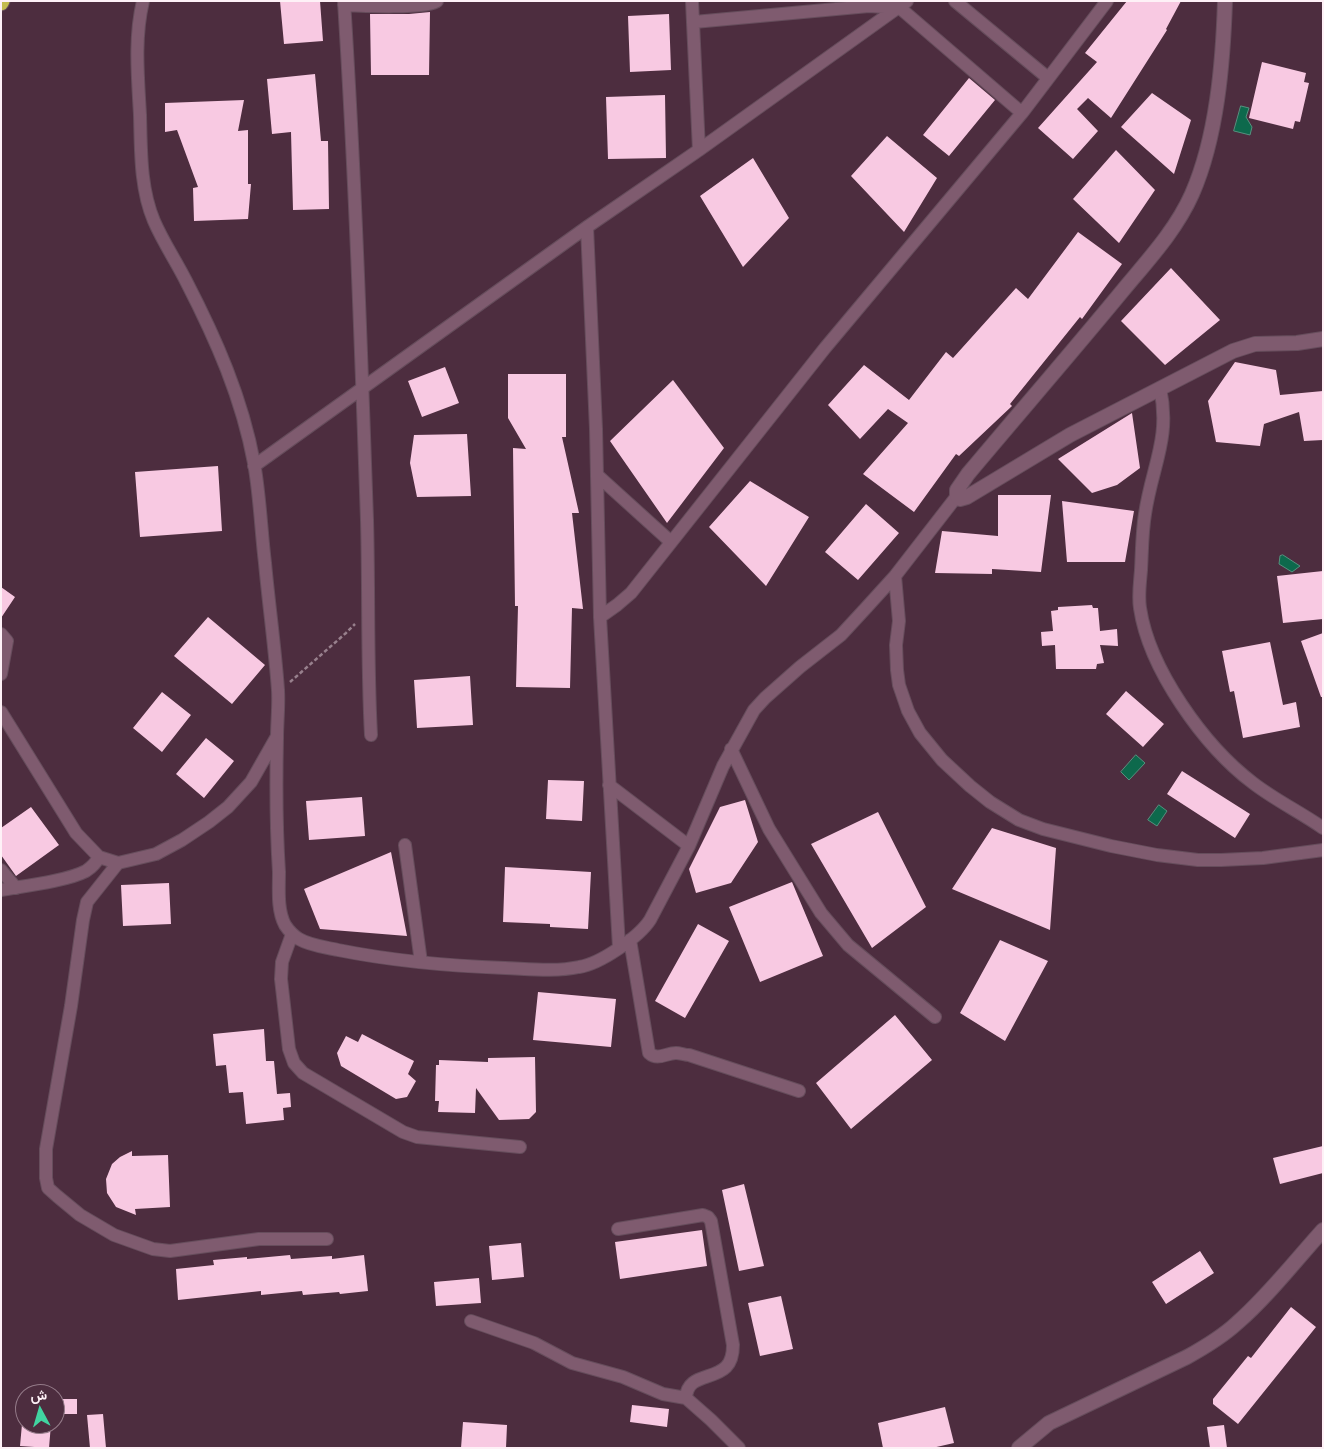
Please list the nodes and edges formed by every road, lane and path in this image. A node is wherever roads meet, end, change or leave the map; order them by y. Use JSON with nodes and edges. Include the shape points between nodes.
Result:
{"nodes":[{"id":1,"x":143,"y":1,"type":"edge"},
{"id":2,"x":438,"y":1,"type":"edge"},
{"id":3,"x":692,"y":1,"type":"edge"},
{"id":4,"x":956,"y":1,"type":"edge"},
{"id":5,"x":1107,"y":1,"type":"edge"},
{"id":6,"x":1225,"y":1,"type":"edge"},
{"id":7,"x":344,"y":3,"type":"edge"},
{"id":8,"x":904,"y":4,"type":"edge"},
{"id":9,"x":694,"y":22,"type":"junction"},
{"id":10,"x":1048,"y":78,"type":"junction"},
{"id":11,"x":1022,"y":113,"type":"junction"},
{"id":12,"x":699,"y":150,"type":"junction"},
{"id":13,"x":587,"y":227,"type":"junction"},
{"id":14,"x":1323,"y":339,"type":"edge"},
{"id":15,"x":362,"y":388,"type":"junction"},
{"id":16,"x":1160,"y":388,"type":"junction"},
{"id":17,"x":254,"y":466,"type":"junction"},
{"id":18,"x":597,"y":475,"type":"junction"},
{"id":19,"x":956,"y":496,"type":"junction"},
{"id":20,"x":671,"y":542,"type":"junction"},
{"id":21,"x":895,"y":576,"type":"junction"},
{"id":22,"x":600,"y":618,"type":"junction"},
{"id":23,"x":356,"y":622,"type":"dead end"},
{"id":24,"x":1,"y":634,"type":"edge"},
{"id":25,"x":1,"y":674,"type":"edge"},
{"id":26,"x":278,"y":693,"type":"junction"},
{"id":27,"x":1,"y":712,"type":"edge"},
{"id":28,"x":371,"y":736,"type":"dead end"},
{"id":29,"x":277,"y":737,"type":"junction"},
{"id":30,"x":731,"y":750,"type":"junction"},
{"id":31,"x":609,"y":785,"type":"junction"},
{"id":32,"x":1323,"y":828,"type":"edge"},
{"id":33,"x":405,"y":845,"type":"dead end"},
{"id":34,"x":690,"y":846,"type":"junction"},
{"id":35,"x":1323,"y":850,"type":"edge"},
{"id":36,"x":99,"y":857,"type":"junction"},
{"id":37,"x":118,"y":863,"type":"junction"},
{"id":38,"x":1,"y":870,"type":"edge"},
{"id":39,"x":16,"y":888,"type":"junction"},
{"id":40,"x":1,"y":890,"type":"edge"},
{"id":41,"x":292,"y":934,"type":"junction"},
{"id":42,"x":625,"y":944,"type":"junction"},
{"id":43,"x":421,"y":962,"type":"junction"},
{"id":44,"x":935,"y":1017,"type":"dead end"},
{"id":45,"x":799,"y":1092,"type":"dead end"},
{"id":46,"x":520,"y":1147,"type":"dead end"},
{"id":47,"x":618,"y":1230,"type":"dead end"},
{"id":48,"x":1323,"y":1230,"type":"edge"},
{"id":49,"x":328,"y":1239,"type":"dead end"},
{"id":50,"x":471,"y":1321,"type":"dead end"},
{"id":51,"x":686,"y":1398,"type":"junction"},
{"id":52,"x":740,"y":1448,"type":"edge"},
{"id":53,"x":1019,"y":1448,"type":"edge"}],
"edges":[{"from":1,"to":17,"type":"street","via":[[139,36],[139,97],[143,183],[148,204],[227,367],[240,403]]},
{"from":2,"to":7,"type":"street","via":[[421,5]]},
{"from":3,"to":9,"type":"street"},
{"from":4,"to":10,"type":"street"},
{"from":5,"to":10,"type":"street"},
{"from":6,"to":19,"type":"street","via":[[1218,95],[1200,174],[1181,217],[1094,326],[968,474]]},
{"from":7,"to":15,"type":"street"},
{"from":8,"to":9,"type":"street"},
{"from":8,"to":11,"type":"street"},
{"from":8,"to":12,"type":"street"},
{"from":9,"to":12,"type":"street"},
{"from":10,"to":11,"type":"street"},
{"from":11,"to":20,"type":"street","via":[[825,348]]},
{"from":12,"to":13,"type":"street"},
{"from":13,"to":15,"type":"street"},
{"from":13,"to":18,"type":"street"},
{"from":14,"to":16,"type":"street","via":[[1244,347]]},
{"from":15,"to":17,"type":"street"},
{"from":15,"to":28,"type":"street"},
{"from":16,"to":19,"type":"street","via":[[1064,438],[970,496],[960,499]]},
{"from":16,"to":32,"type":"street","via":[[1163,436],[1145,515],[1139,592],[1141,614],[1152,650],[1190,717],[1228,761],[1255,784]]},
{"from":17,"to":26,"type":"street"},
{"from":18,"to":20,"type":"street"},
{"from":18,"to":22,"type":"street"},
{"from":19,"to":21,"type":"street"},
{"from":20,"to":22,"type":"street","via":[[631,593]]},
{"from":21,"to":30,"type":"street","via":[[841,634],[765,698]]},
{"from":21,"to":35,"type":"street","via":[[899,614],[896,670],[908,711],[923,738],[946,765],[990,802],[1043,829],[1157,855],[1221,860]]},
{"from":22,"to":31,"type":"street"},
{"from":23,"to":26,"type":"path"},
{"from":24,"to":25,"type":"street","via":[[8,642]]},
{"from":26,"to":29,"type":"street"},
{"from":27,"to":36,"type":"street","via":[[76,833]]},
{"from":29,"to":37,"type":"street","via":[[251,782],[228,807],[156,854]]},
{"from":29,"to":41,"type":"street","via":[[280,909]]},
{"from":30,"to":34,"type":"street"},
{"from":30,"to":44,"type":"street","via":[[769,829],[821,913],[848,945]]},
{"from":31,"to":34,"type":"street"},
{"from":31,"to":42,"type":"street"},
{"from":33,"to":43,"type":"street"},
{"from":34,"to":42,"type":"street","via":[[645,929]]},
{"from":36,"to":37,"type":"street"},
{"from":36,"to":39,"type":"street","via":[[88,870],[75,876]]},
{"from":37,"to":49,"type":"street","via":[[87,902],[83,920],[46,1149],[48,1188],[80,1215],[114,1235],[153,1249],[170,1251],[259,1239]]},
{"from":38,"to":39,"type":"street"},
{"from":39,"to":40,"type":"street"},
{"from":41,"to":43,"type":"street","via":[[310,944]]},
{"from":41,"to":46,"type":"street","via":[[282,962],[281,986],[289,1049],[294,1064],[303,1073],[417,1137]]},
{"from":42,"to":43,"type":"street","via":[[590,964],[555,970]]},
{"from":42,"to":45,"type":"street","via":[[649,1053],[653,1057],[675,1053],[689,1055]]},
{"from":47,"to":51,"type":"street","via":[[703,1215],[711,1221],[733,1345],[732,1355],[725,1368],[690,1385]]},
{"from":48,"to":53,"type":"street","via":[[1247,1315],[1215,1341],[1049,1423]]},
{"from":50,"to":51,"type":"street","via":[[534,1343],[572,1363],[623,1377],[663,1394]]},
{"from":51,"to":52,"type":"street"}]}
